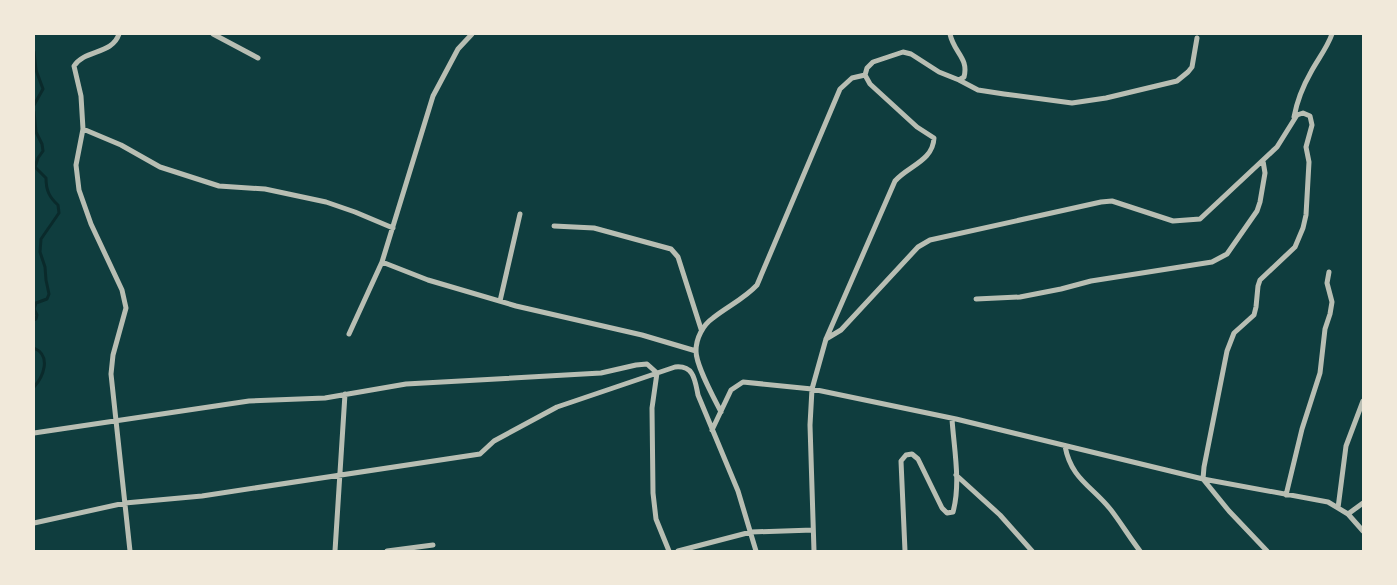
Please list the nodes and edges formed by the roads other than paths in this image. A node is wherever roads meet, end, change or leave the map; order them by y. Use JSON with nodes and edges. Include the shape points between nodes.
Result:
{"nodes":[{"id":1,"x":119,"y":34,"type":"edge"},
{"id":2,"x":213,"y":34,"type":"edge"},
{"id":3,"x":472,"y":34,"type":"edge"},
{"id":4,"x":950,"y":34,"type":"edge"},
{"id":5,"x":1332,"y":34,"type":"edge"},
{"id":6,"x":1197,"y":38,"type":"dead end"},
{"id":7,"x":258,"y":58,"type":"dead end"},
{"id":8,"x":865,"y":75,"type":"junction"},
{"id":9,"x":959,"y":80,"type":"junction"},
{"id":10,"x":1293,"y":120,"type":"junction"},
{"id":11,"x":83,"y":129,"type":"junction"},
{"id":12,"x":1263,"y":161,"type":"junction"},
{"id":13,"x":520,"y":214,"type":"dead end"},
{"id":14,"x":554,"y":226,"type":"dead end"},
{"id":15,"x":393,"y":228,"type":"junction"},
{"id":16,"x":382,"y":262,"type":"junction"},
{"id":17,"x":1330,"y":272,"type":"dead end"},
{"id":18,"x":976,"y":299,"type":"dead end"},
{"id":19,"x":500,"y":301,"type":"junction"},
{"id":20,"x":701,"y":329,"type":"junction"},
{"id":21,"x":349,"y":334,"type":"dead end"},
{"id":22,"x":826,"y":338,"type":"junction"},
{"id":23,"x":696,"y":351,"type":"junction"},
{"id":24,"x":657,"y":373,"type":"junction"},
{"id":25,"x":812,"y":389,"type":"junction"},
{"id":26,"x":345,"y":394,"type":"junction"},
{"id":27,"x":1363,"y":400,"type":"edge"},
{"id":28,"x":721,"y":412,"type":"junction"},
{"id":29,"x":952,"y":419,"type":"junction"},
{"id":30,"x":115,"y":421,"type":"junction"},
{"id":31,"x":712,"y":430,"type":"junction"},
{"id":32,"x":34,"y":433,"type":"edge"},
{"id":33,"x":1065,"y":446,"type":"junction"},
{"id":34,"x":340,"y":475,"type":"junction"},
{"id":35,"x":956,"y":475,"type":"junction"},
{"id":36,"x":1203,"y":479,"type":"junction"},
{"id":37,"x":1286,"y":495,"type":"junction"},
{"id":38,"x":124,"y":503,"type":"junction"},
{"id":39,"x":1363,"y":503,"type":"edge"},
{"id":40,"x":1338,"y":508,"type":"junction"},
{"id":41,"x":1348,"y":514,"type":"junction"},
{"id":42,"x":34,"y":523,"type":"edge"},
{"id":43,"x":814,"y":530,"type":"junction"},
{"id":44,"x":1363,"y":531,"type":"edge"},
{"id":45,"x":751,"y":532,"type":"junction"},
{"id":46,"x":433,"y":545,"type":"dead end"},
{"id":47,"x":130,"y":551,"type":"edge"},
{"id":48,"x":335,"y":551,"type":"edge"},
{"id":49,"x":387,"y":551,"type":"edge"},
{"id":50,"x":669,"y":551,"type":"edge"},
{"id":51,"x":678,"y":551,"type":"edge"},
{"id":52,"x":756,"y":551,"type":"edge"},
{"id":53,"x":814,"y":551,"type":"edge"},
{"id":54,"x":905,"y":551,"type":"edge"},
{"id":55,"x":1032,"y":551,"type":"edge"},
{"id":56,"x":1140,"y":551,"type":"edge"},
{"id":57,"x":1267,"y":551,"type":"edge"}],
"edges":[{"from":1,"to":11,"type":"street","via":[[109,48],[78,60],[74,66],[81,96]]},
{"from":2,"to":7,"type":"street"},
{"from":3,"to":15,"type":"street","via":[[458,49],[434,96]]},
{"from":4,"to":9,"type":"street","via":[[954,48],[966,63],[964,77]]},
{"from":5,"to":10,"type":"street","via":[[1297,102]]},
{"from":6,"to":9,"type":"street","via":[[1192,66],[1177,81],[1106,98],[1072,103],[978,90]]},
{"from":8,"to":9,"type":"street","via":[[873,62],[903,52]]},
{"from":8,"to":20,"type":"street","via":[[852,78],[840,89],[757,285]]},
{"from":8,"to":22,"type":"street","via":[[870,84],[917,128],[934,138],[934,145],[931,153],[895,181]]},
{"from":10,"to":12,"type":"street","via":[[1286,135]]},
{"from":10,"to":36,"type":"street","via":[[1303,113],[1310,116],[1312,125],[1306,147],[1309,162],[1303,228],[1295,247],[1260,280],[1254,315],[1234,333],[1227,351]]},
{"from":11,"to":15,"type":"street","via":[[160,167],[219,186],[265,189],[326,202]]},
{"from":11,"to":30,"type":"street","via":[[76,165],[79,190],[90,224],[122,290],[126,308],[112,355],[110,374]]},
{"from":12,"to":18,"type":"street","via":[[1265,173],[1256,211],[1227,254],[1212,262],[1091,281],[1020,297]]},
{"from":12,"to":22,"type":"street","via":[[1200,219],[1193,221],[1173,222],[1112,201],[930,240],[918,247],[841,330]]},
{"from":13,"to":19,"type":"street"},
{"from":14,"to":20,"type":"street","via":[[594,228],[671,249],[678,257]]},
{"from":15,"to":16,"type":"street"},
{"from":16,"to":19,"type":"street","via":[[428,280]]},
{"from":16,"to":21,"type":"street"},
{"from":17,"to":37,"type":"street","via":[[1328,282],[1332,302],[1320,373]]},
{"from":19,"to":23,"type":"street","via":[[642,334]]},
{"from":20,"to":23,"type":"street"},
{"from":22,"to":25,"type":"street"},
{"from":23,"to":28,"type":"street"},
{"from":24,"to":26,"type":"street","via":[[647,364],[601,373],[406,384]]},
{"from":24,"to":31,"type":"street","via":[[683,366],[691,371]]},
{"from":24,"to":34,"type":"street","via":[[557,407],[494,441],[480,454]]},
{"from":24,"to":50,"type":"street","via":[[652,408],[653,493],[656,519]]},
{"from":25,"to":28,"type":"street","via":[[743,382],[731,390]]},
{"from":25,"to":29,"type":"street"},
{"from":25,"to":43,"type":"street","via":[[810,425]]},
{"from":26,"to":30,"type":"street","via":[[326,398],[249,401]]},
{"from":26,"to":34,"type":"street"},
{"from":27,"to":40,"type":"street","via":[[1346,446]]},
{"from":28,"to":31,"type":"street"},
{"from":29,"to":33,"type":"street"},
{"from":29,"to":35,"type":"street"},
{"from":30,"to":32,"type":"street"},
{"from":30,"to":38,"type":"street"},
{"from":31,"to":45,"type":"street"},
{"from":33,"to":36,"type":"street"},
{"from":33,"to":56,"type":"street","via":[[1067,460],[1076,474],[1110,510]]},
{"from":34,"to":38,"type":"street","via":[[202,496]]},
{"from":34,"to":48,"type":"street"},
{"from":35,"to":54,"type":"street","via":[[955,504],[953,512],[947,513],[918,459],[906,454],[901,461]]},
{"from":35,"to":55,"type":"street","via":[[1000,515]]},
{"from":36,"to":37,"type":"street"},
{"from":36,"to":57,"type":"street"},
{"from":37,"to":40,"type":"street","via":[[1328,502]]},
{"from":38,"to":42,"type":"street"},
{"from":38,"to":47,"type":"street"},
{"from":39,"to":41,"type":"street"},
{"from":40,"to":41,"type":"street"},
{"from":41,"to":44,"type":"street"},
{"from":43,"to":45,"type":"street"},
{"from":43,"to":53,"type":"street"},
{"from":45,"to":51,"type":"street"},
{"from":45,"to":52,"type":"street"},
{"from":46,"to":49,"type":"street"}]}
